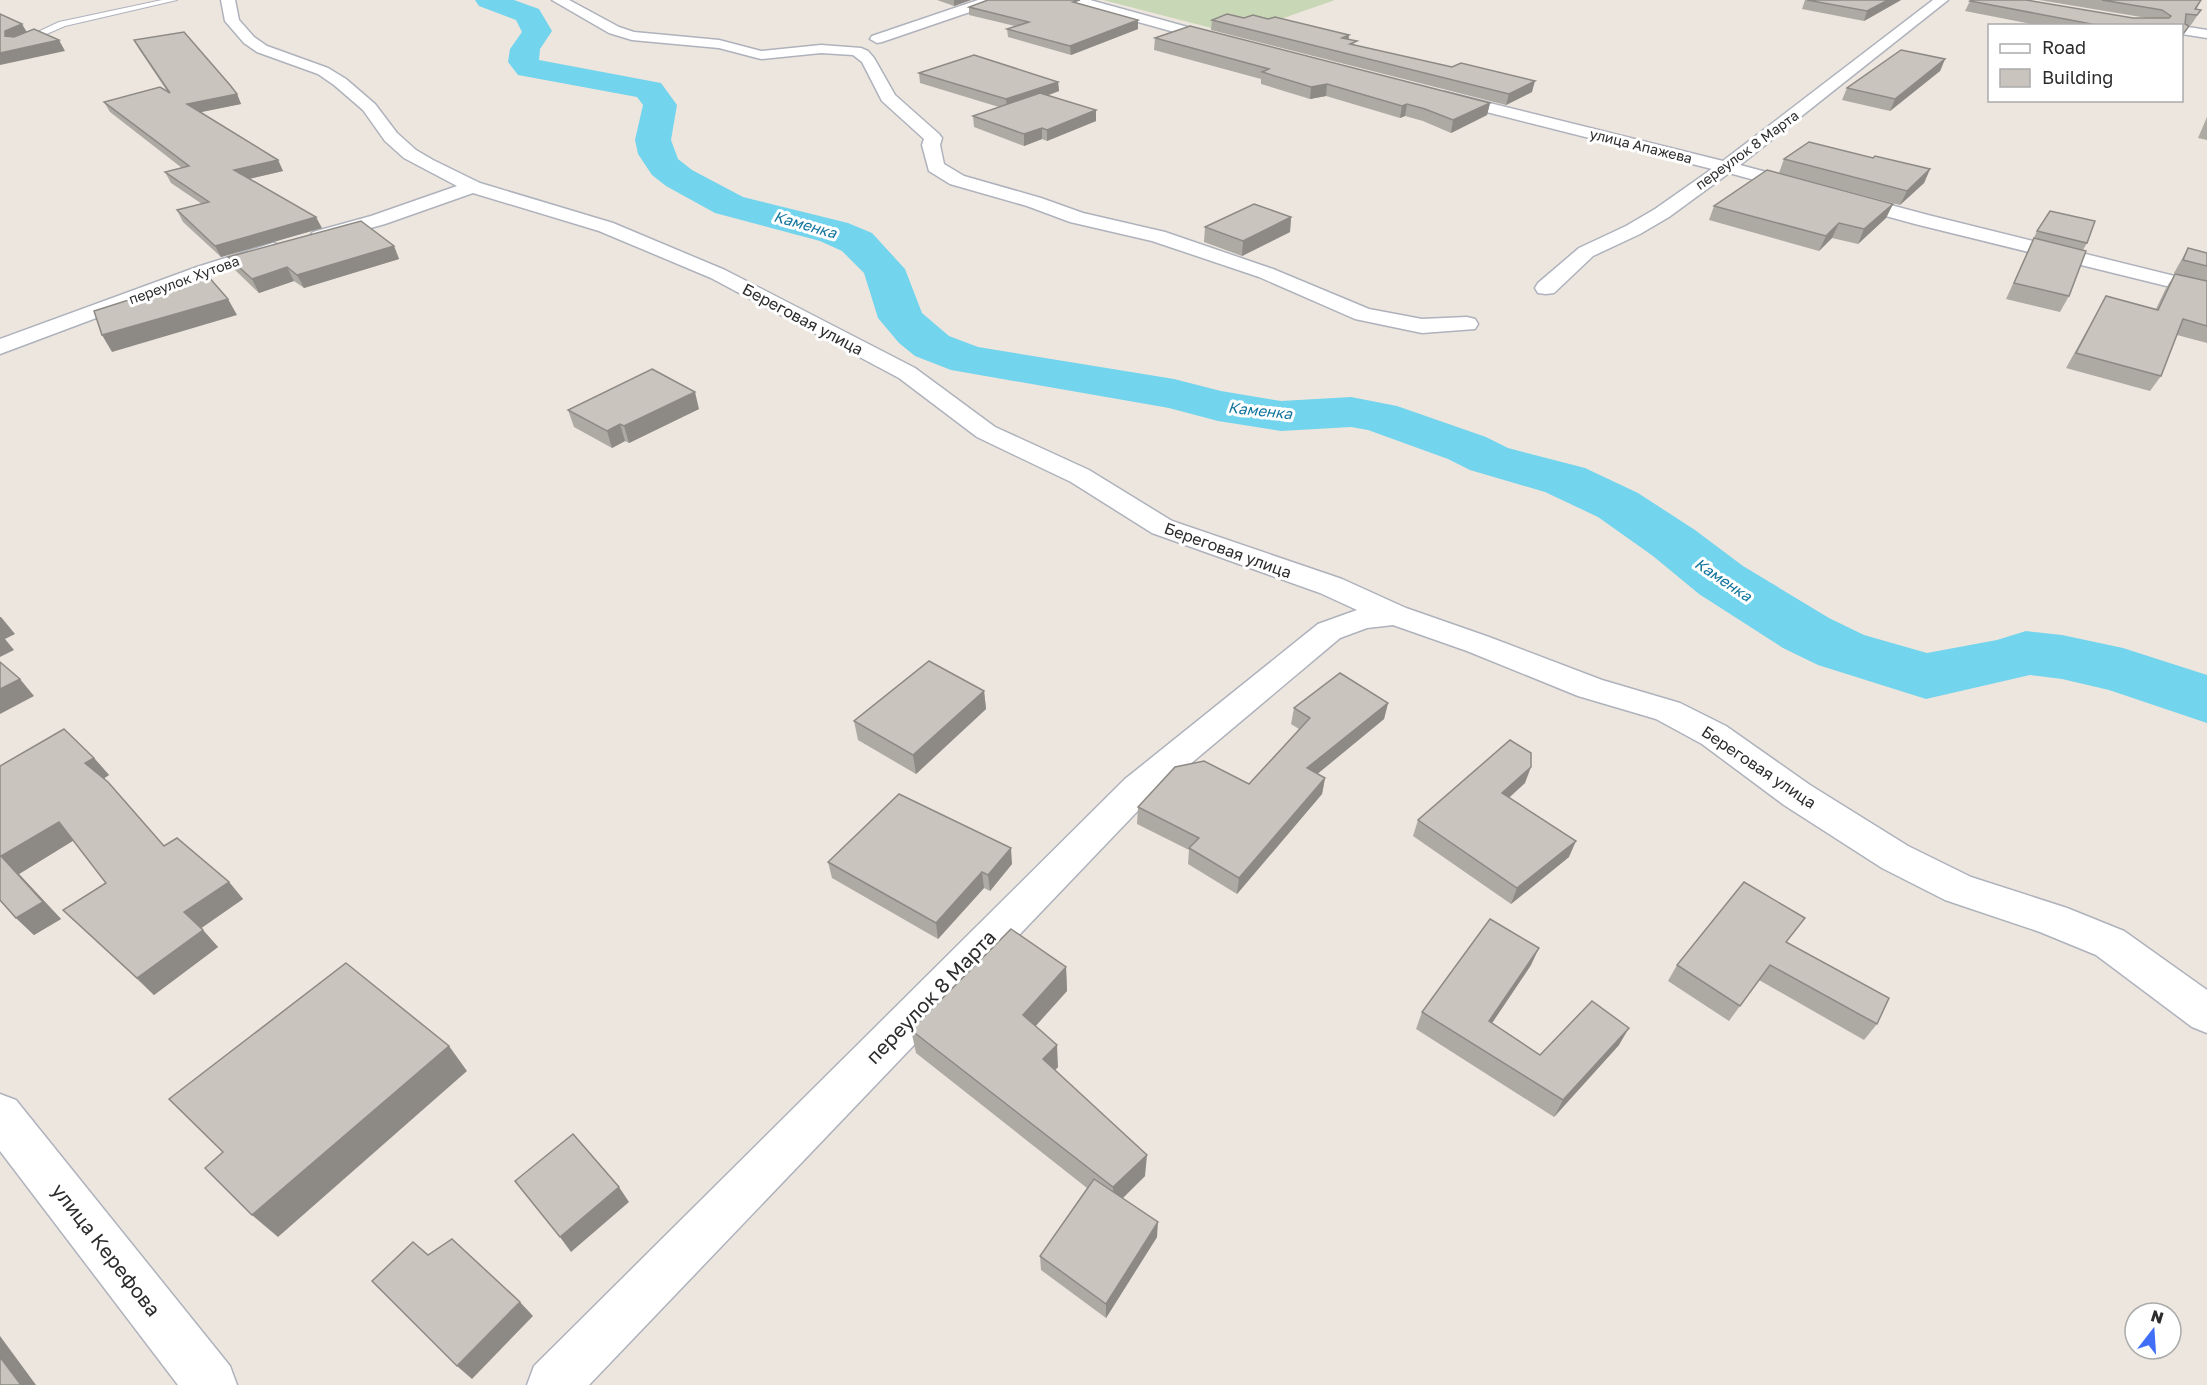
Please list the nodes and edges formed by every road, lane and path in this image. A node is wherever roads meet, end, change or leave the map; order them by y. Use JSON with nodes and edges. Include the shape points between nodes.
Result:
{"nodes":[{"id":1,"x":173,"y":0,"type":"edge"},
{"id":2,"x":228,"y":0,"type":"edge"},
{"id":3,"x":559,"y":0,"type":"edge"},
{"id":4,"x":991,"y":0,"type":"edge"},
{"id":5,"x":1075,"y":0,"type":"edge"},
{"id":6,"x":1941,"y":0,"type":"edge"},
{"id":7,"x":2183,"y":30,"type":"edge"},
{"id":8,"x":2207,"y":34,"type":"edge"},
{"id":9,"x":877,"y":39,"type":"junction"},
{"id":10,"x":16,"y":44,"type":"edge"},
{"id":11,"x":1238,"y":45,"type":"edge"},
{"id":12,"x":796,"y":51,"type":"junction"},
{"id":13,"x":860,"y":53,"type":"junction"},
{"id":14,"x":1427,"y":92,"type":"edge"},
{"id":15,"x":1726,"y":167,"type":"junction"},
{"id":16,"x":473,"y":188,"type":"junction"},
{"id":17,"x":1546,"y":288,"type":"dead end"},
{"id":18,"x":2207,"y":290,"type":"edge"},
{"id":19,"x":1467,"y":324,"type":"dead end"},
{"id":20,"x":0,"y":346,"type":"edge"},
{"id":21,"x":1307,"y":578,"type":"junction"},
{"id":22,"x":1395,"y":615,"type":"junction"},
{"id":23,"x":1329,"y":631,"type":"junction"},
{"id":24,"x":2207,"y":1014,"type":"edge"},
{"id":25,"x":0,"y":1115,"type":"edge"},
{"id":26,"x":211,"y":1385,"type":"edge"},
{"id":27,"x":553,"y":1385,"type":"edge"}],
"edges":[{"from":1,"to":10,"type":"lane","via":[[62,24]]},
{"from":2,"to":16,"type":"street","name":"Береговая улица","via":[[232,21],[249,40],[340,82],[369,107],[391,137],[410,154]]},
{"from":3,"to":12,"type":"street","via":[[632,36],[718,44],[761,56]]},
{"from":4,"to":9,"type":"street"},
{"from":5,"to":11,"type":"street"},
{"from":6,"to":15,"type":"street","name":"переулок 8 Марта"},
{"from":7,"to":8,"type":"street"},
{"from":9,"to":12,"type":"street","via":[[828,42]]},
{"from":9,"to":13,"type":"street"},
{"from":12,"to":13,"type":"street","via":[[834,48]]},
{"from":13,"to":19,"type":"street","via":[[869,61],[888,98],[933,138],[935,167],[957,180],[1077,218],[1158,236],[1266,273],[1363,314],[1422,326]]},
{"from":14,"to":15,"type":"street","name":"улица Апажева"},
{"from":15,"to":17,"type":"street","name":"переулок 8 Марта","via":[[1662,213],[1586,252]]},
{"from":15,"to":18,"type":"street","name":"улица Апажева"},
{"from":16,"to":20,"type":"street","name":"переулок Хутова","via":[[204,271]]},
{"from":16,"to":21,"type":"street","name":"Береговая улица","via":[[606,227],[718,274],[907,373],[986,432],[1080,476],[1162,527]]},
{"from":21,"to":22,"type":"street","name":"Береговая улица"},
{"from":21,"to":23,"type":"street","via":[[1321,602]]},
{"from":22,"to":23,"type":"street","name":"переулок 8 Марта","via":[[1363,618]]},
{"from":22,"to":24,"type":"street","name":"Береговая улица","via":[[1691,722],[1895,857],[1959,889],[2053,920],[2110,944]]},
{"from":23,"to":27,"type":"street","name":"переулок 8 Марта","via":[[1138,788]]},
{"from":25,"to":26,"type":"street","name":"улица Керефова"}]}
